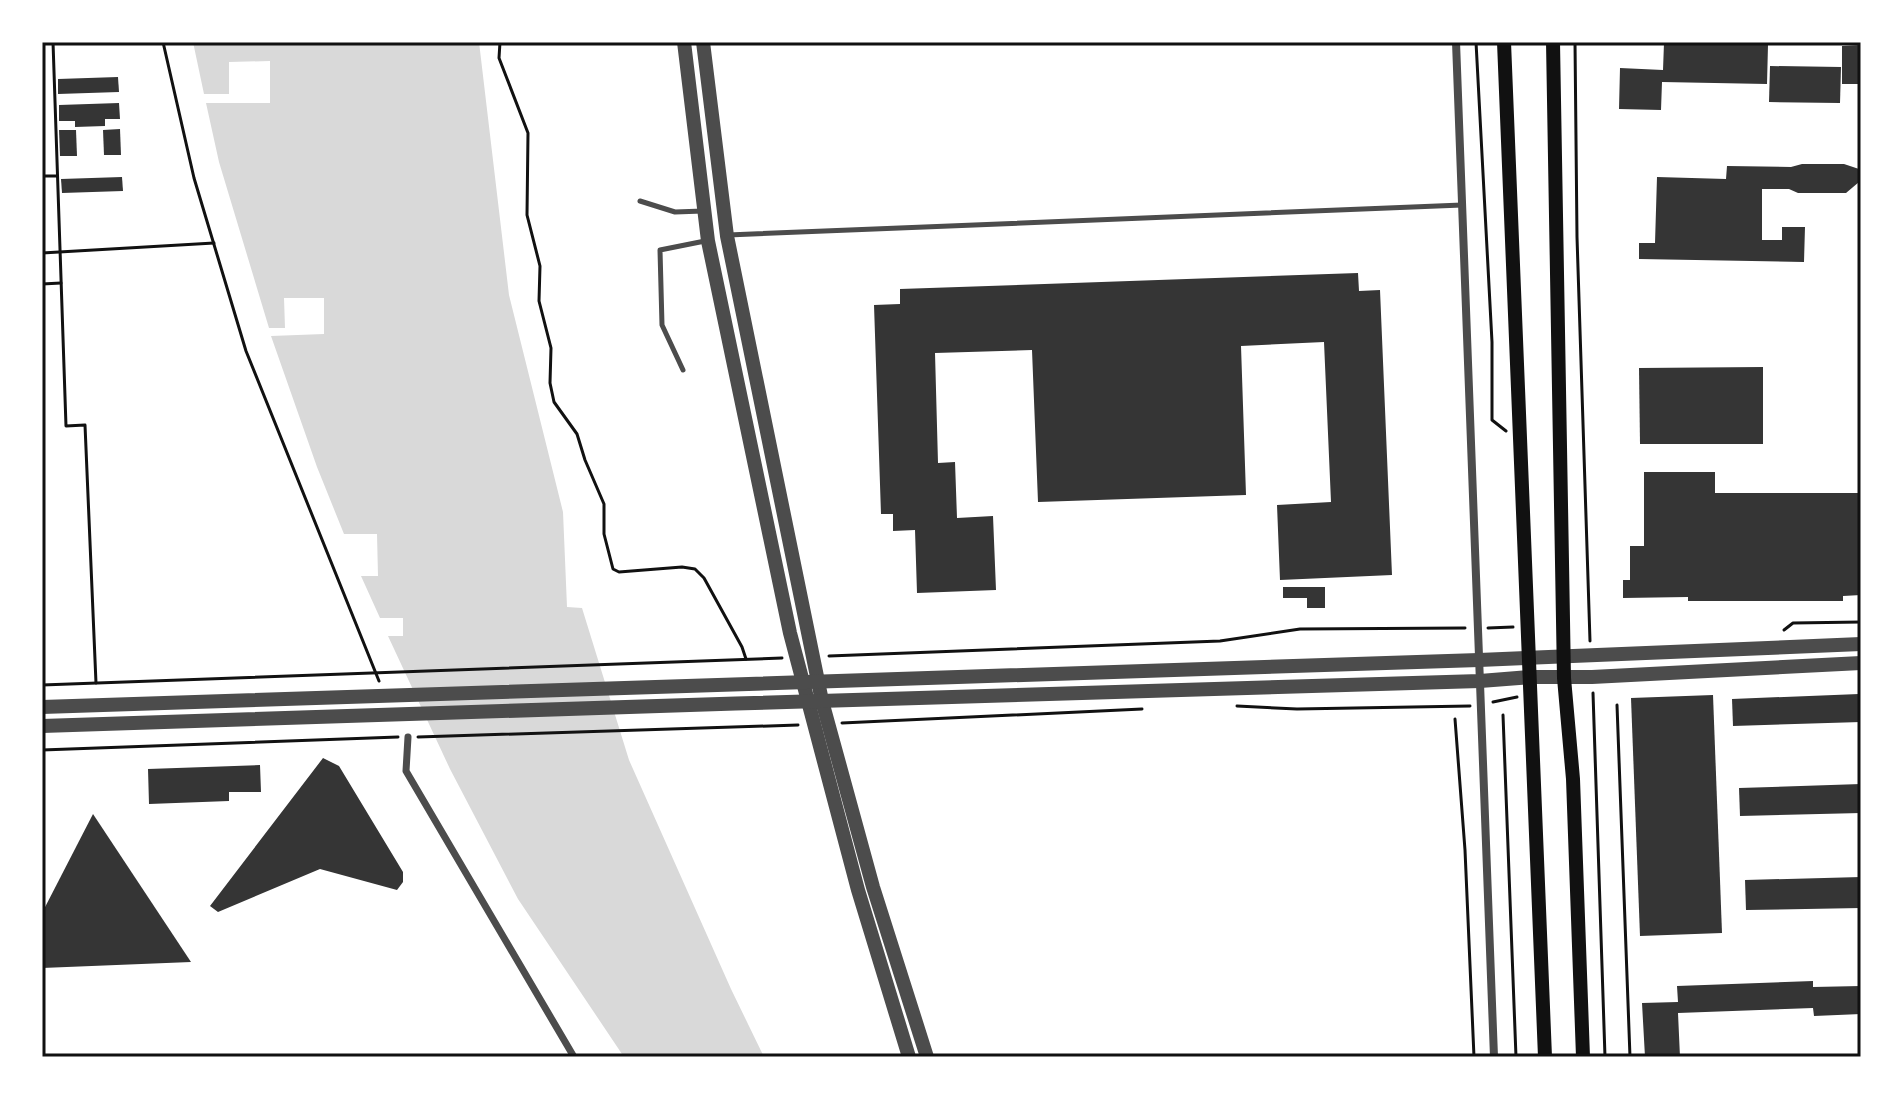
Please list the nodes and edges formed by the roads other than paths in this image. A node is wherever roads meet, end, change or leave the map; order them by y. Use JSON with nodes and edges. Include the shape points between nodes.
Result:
{"nodes":[{"id":1,"x":684,"y":42,"type":"edge"},
{"id":2,"x":703,"y":42,"type":"edge"},
{"id":3,"x":1456,"y":42,"type":"edge"},
{"id":4,"x":1504,"y":42,"type":"edge"},
{"id":5,"x":1553,"y":42,"type":"edge"},
{"id":6,"x":640,"y":201,"type":"dead end"},
{"id":7,"x":1462,"y":205,"type":"junction"},
{"id":8,"x":704,"y":211,"type":"junction"},
{"id":9,"x":727,"y":236,"type":"junction"},
{"id":10,"x":708,"y":241,"type":"junction"},
{"id":11,"x":683,"y":370,"type":"dead end"},
{"id":12,"x":1861,"y":644,"type":"edge"},
{"id":13,"x":1529,"y":656,"type":"junction"},
{"id":14,"x":1564,"y":657,"type":"junction"},
{"id":15,"x":1479,"y":660,"type":"junction"},
{"id":16,"x":1861,"y":663,"type":"edge"},
{"id":17,"x":1531,"y":677,"type":"junction"},
{"id":18,"x":1564,"y":678,"type":"junction"},
{"id":19,"x":1480,"y":681,"type":"junction"},
{"id":20,"x":811,"y":683,"type":"junction"},
{"id":21,"x":816,"y":702,"type":"junction"},
{"id":22,"x":42,"y":707,"type":"edge"},
{"id":23,"x":822,"y":724,"type":"junction"},
{"id":24,"x":42,"y":726,"type":"edge"},
{"id":25,"x":408,"y":737,"type":"road end"},
{"id":26,"x":574,"y":1057,"type":"edge"},
{"id":27,"x":909,"y":1057,"type":"edge"},
{"id":28,"x":927,"y":1057,"type":"edge"},
{"id":29,"x":1494,"y":1057,"type":"edge"},
{"id":30,"x":1545,"y":1057,"type":"edge"},
{"id":31,"x":1583,"y":1057,"type":"edge"}],
"edges":[{"from":1,"to":8,"type":"street"},
{"from":2,"to":9,"type":"street"},
{"from":3,"to":7,"type":"street"},
{"from":4,"to":13,"type":"main road"},
{"from":5,"to":14,"type":"main road"},
{"from":6,"to":8,"type":"lane","via":[[675,212]]},
{"from":7,"to":9,"type":"lane"},
{"from":7,"to":15,"type":"street"},
{"from":8,"to":10,"type":"street"},
{"from":9,"to":20,"type":"street","via":[[813,656]]},
{"from":10,"to":11,"type":"lane","via":[[660,250],[662,325]]},
{"from":10,"to":20,"type":"street","via":[[796,657]]},
{"from":12,"to":14,"type":"street"},
{"from":13,"to":14,"type":"street"},
{"from":13,"to":15,"type":"street"},
{"from":13,"to":17,"type":"main road"},
{"from":14,"to":18,"type":"main road"},
{"from":15,"to":19,"type":"street"},
{"from":15,"to":20,"type":"street"},
{"from":16,"to":18,"type":"street"},
{"from":17,"to":18,"type":"street"},
{"from":17,"to":19,"type":"street"},
{"from":17,"to":30,"type":"main road"},
{"from":18,"to":31,"type":"main road"},
{"from":19,"to":21,"type":"street"},
{"from":19,"to":29,"type":"street"},
{"from":20,"to":21,"type":"street"},
{"from":20,"to":22,"type":"street"},
{"from":21,"to":23,"type":"street"},
{"from":21,"to":24,"type":"street"},
{"from":23,"to":27,"type":"street","via":[[858,890]]},
{"from":23,"to":28,"type":"street"},
{"from":25,"to":26,"type":"street","via":[[406,771]]}]}
